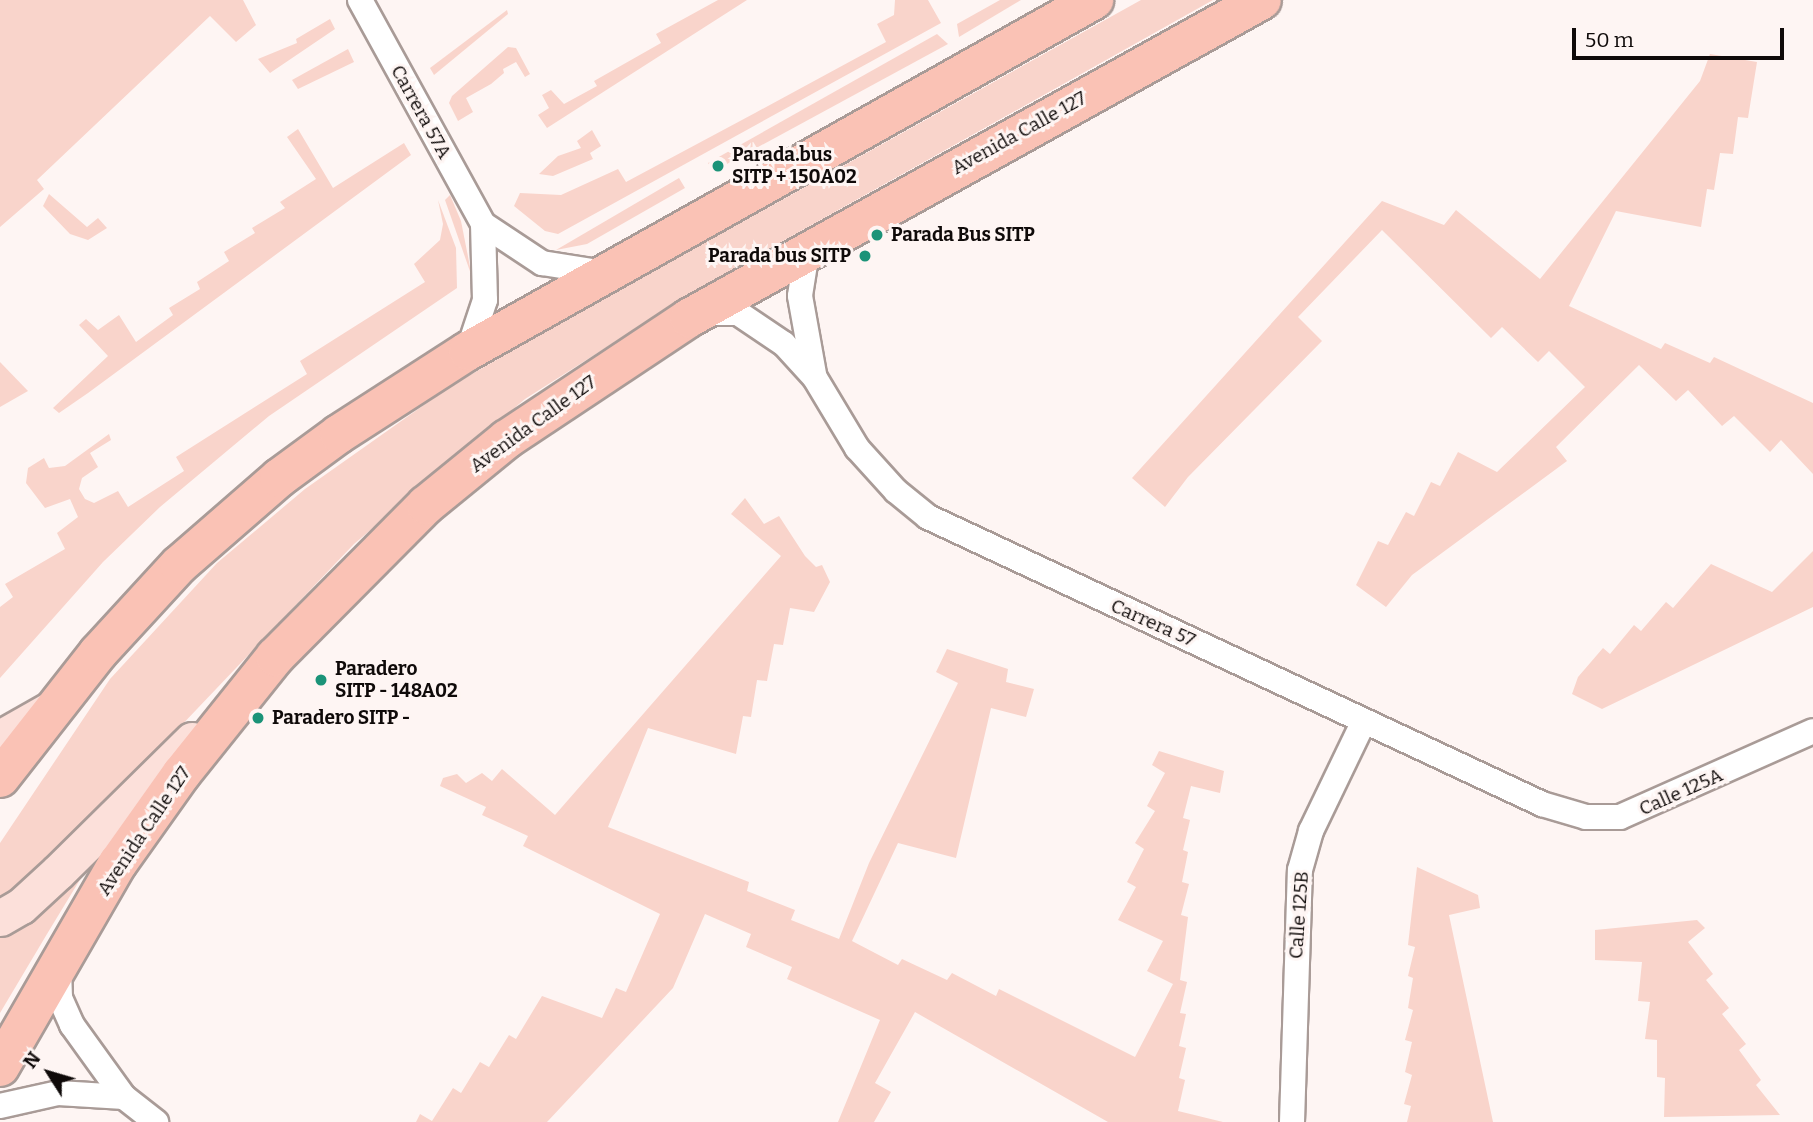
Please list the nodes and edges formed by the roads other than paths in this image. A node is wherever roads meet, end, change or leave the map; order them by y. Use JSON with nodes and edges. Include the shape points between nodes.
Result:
{"nodes":[{"id":1,"x":360,"y":0,"type":"edge"},
{"id":2,"x":1094,"y":0,"type":"edge"},
{"id":3,"x":1262,"y":0,"type":"edge"},
{"id":4,"x":483,"y":224,"type":"junction"},
{"id":5,"x":817,"y":245,"type":"junction"},
{"id":6,"x":605,"y":273,"type":"junction"},
{"id":7,"x":689,"y":318,"type":"junction"},
{"id":8,"x":468,"y":351,"type":"junction"},
{"id":9,"x":815,"y":378,"type":"junction"},
{"id":10,"x":275,"y":657,"type":"junction"},
{"id":11,"x":53,"y":708,"type":"junction"},
{"id":12,"x":1364,"y":721,"type":"junction"},
{"id":13,"x":1813,"y":731,"type":"edge"},
{"id":14,"x":0,"y":738,"type":"edge"},
{"id":15,"x":0,"y":778,"type":"edge"},
{"id":16,"x":1542,"y":804,"type":"joint"},
{"id":17,"x":0,"y":918,"type":"edge"},
{"id":18,"x":60,"y":960,"type":"junction"},
{"id":19,"x":0,"y":1067,"type":"edge"},
{"id":20,"x":124,"y":1097,"type":"junction"},
{"id":21,"x":0,"y":1106,"type":"edge"},
{"id":22,"x":156,"y":1122,"type":"edge"},
{"id":23,"x":1292,"y":1122,"type":"edge"}],
"edges":[{"from":1,"to":4,"type":"street","name":"Carrera 57A"},
{"from":2,"to":6,"type":"main road"},
{"from":3,"to":5,"type":"main road","name":"Avenida Calle 127"},
{"from":4,"to":6,"type":"street","name":"Carrera 57A","via":[[542,263]]},
{"from":4,"to":8,"type":"street","name":"Carrera 57A","via":[[485,300]]},
{"from":5,"to":7,"type":"main road","name":"Avenida Calle 127"},
{"from":5,"to":9,"type":"street","name":"Carrera 57","via":[[800,281],[801,311]]},
{"from":6,"to":8,"type":"main road"},
{"from":7,"to":9,"type":"street","name":"Carrera 57","via":[[717,311],[738,313],[771,332]]},
{"from":7,"to":10,"type":"main road","name":"Avenida Calle 127","via":[[507,439],[426,505]]},
{"from":8,"to":11,"type":"main road","via":[[338,435],[247,505],[180,565]]},
{"from":9,"to":12,"type":"street","name":"Carrera 57","via":[[857,448],[896,491],[928,517]]},
{"from":10,"to":17,"type":"main road","via":[[58,873]]},
{"from":10,"to":18,"type":"main road","name":"Avenida Calle 127","via":[[146,822]]},
{"from":11,"to":14,"type":"main road"},
{"from":11,"to":15,"type":"main road"},
{"from":12,"to":16,"type":"street","name":"Carrera 57"},
{"from":12,"to":23,"type":"street","name":"Calle 125B","via":[[1311,831],[1300,870]]},
{"from":13,"to":16,"type":"street","name":"Calle 125A","via":[[1620,817],[1586,817]]},
{"from":18,"to":19,"type":"main road","name":"Avenida Calle 127"},
{"from":18,"to":20,"type":"street","via":[[60,998],[69,1019]]},
{"from":20,"to":21,"type":"street","via":[[58,1093]]},
{"from":20,"to":22,"type":"street"}]}
